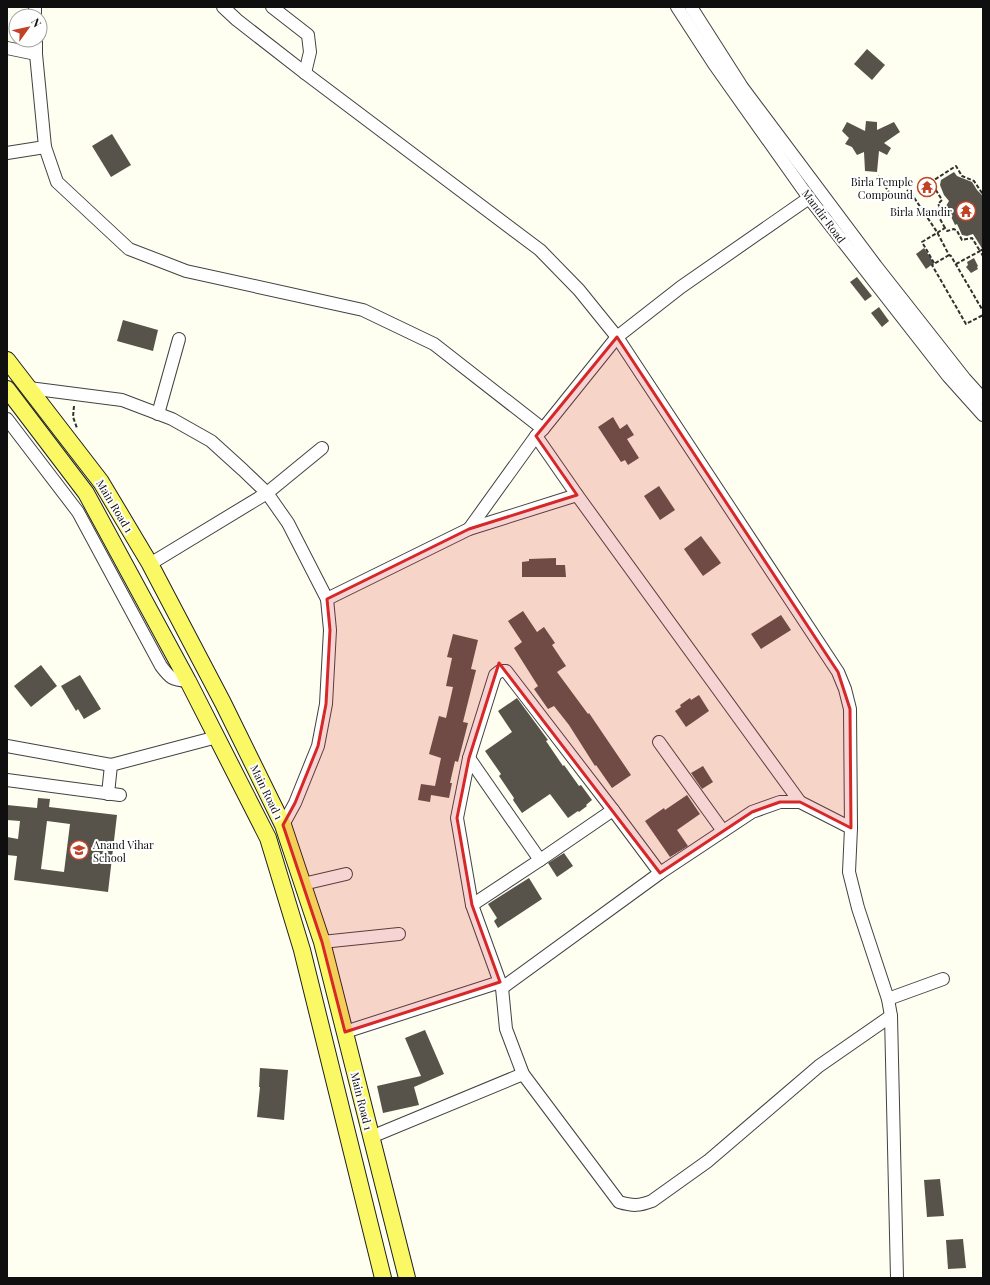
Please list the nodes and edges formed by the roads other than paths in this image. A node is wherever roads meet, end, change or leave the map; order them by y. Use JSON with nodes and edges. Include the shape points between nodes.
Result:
{"nodes":[{"id":1,"x":223,"y":7,"type":"edge"},
{"id":2,"x":272,"y":7,"type":"edge"},
{"id":3,"x":677,"y":7,"type":"edge"},
{"id":4,"x":691,"y":7,"type":"edge"},
{"id":5,"x":7,"y":48,"type":"edge"},
{"id":6,"x":36,"y":48,"type":"edge"},
{"id":7,"x":36,"y":54,"type":"junction"},
{"id":8,"x":305,"y":74,"type":"junction"},
{"id":9,"x":45,"y":147,"type":"junction"},
{"id":10,"x":7,"y":153,"type":"edge"},
{"id":11,"x":808,"y":198,"type":"junction"},
{"id":12,"x":617,"y":337,"type":"junction"},
{"id":13,"x":179,"y":339,"type":"dead end"},
{"id":14,"x":7,"y":360,"type":"edge"},
{"id":15,"x":29,"y":388,"type":"junction"},
{"id":16,"x":7,"y":389,"type":"edge"},
{"id":17,"x":983,"y":399,"type":"edge"},
{"id":18,"x":158,"y":414,"type":"junction"},
{"id":19,"x":983,"y":415,"type":"edge"},
{"id":20,"x":7,"y":419,"type":"edge"},
{"id":21,"x":540,"y":432,"type":"junction"},
{"id":22,"x":322,"y":448,"type":"dead end"},
{"id":23,"x":267,"y":493,"type":"junction"},
{"id":24,"x":577,"y":494,"type":"junction"},
{"id":25,"x":469,"y":529,"type":"junction"},
{"id":26,"x":150,"y":564,"type":"junction"},
{"id":27,"x":327,"y":599,"type":"junction"},
{"id":28,"x":188,"y":681,"type":"junction"},
{"id":29,"x":217,"y":737,"type":"junction"},
{"id":30,"x":659,"y":742,"type":"dead end"},
{"id":31,"x":7,"y":746,"type":"edge"},
{"id":32,"x":469,"y":758,"type":"junction"},
{"id":33,"x":111,"y":765,"type":"junction"},
{"id":34,"x":7,"y":780,"type":"edge"},
{"id":35,"x":800,"y":802,"type":"junction"},
{"id":36,"x":613,"y":810,"type":"junction"},
{"id":37,"x":283,"y":825,"type":"junction"},
{"id":38,"x":851,"y":828,"type":"junction"},
{"id":39,"x":723,"y":831,"type":"junction"},
{"id":40,"x":540,"y":860,"type":"junction"},
{"id":41,"x":660,"y":873,"type":"junction"},
{"id":42,"x":346,"y":874,"type":"dead end"},
{"id":43,"x":303,"y":884,"type":"junction"},
{"id":44,"x":472,"y":905,"type":"junction"},
{"id":45,"x":399,"y":934,"type":"dead end"},
{"id":46,"x":322,"y":942,"type":"junction"},
{"id":47,"x":942,"y":979,"type":"dead end"},
{"id":48,"x":501,"y":985,"type":"junction"},
{"id":49,"x":888,"y":999,"type":"junction"},
{"id":50,"x":891,"y":1016,"type":"junction"},
{"id":51,"x":345,"y":1032,"type":"junction"},
{"id":52,"x":523,"y":1074,"type":"junction"},
{"id":53,"x":371,"y":1137,"type":"junction"},
{"id":54,"x":383,"y":1278,"type":"edge"},
{"id":55,"x":407,"y":1278,"type":"edge"},
{"id":56,"x":897,"y":1278,"type":"edge"}],
"edges":[{"from":1,"to":8,"type":"street"},
{"from":2,"to":8,"type":"street","via":[[308,35],[310,52]]},
{"from":3,"to":11,"type":"street","name":"Mandir Road"},
{"from":4,"to":17,"type":"street","name":"Mandir Road","via":[[742,87],[876,266]]},
{"from":5,"to":7,"type":"street"},
{"from":6,"to":7,"type":"street"},
{"from":7,"to":9,"type":"street"},
{"from":8,"to":12,"type":"street","via":[[540,250],[579,290]]},
{"from":9,"to":10,"type":"street"},
{"from":9,"to":21,"type":"street","via":[[57,182],[129,249],[186,271],[363,310],[434,344]]},
{"from":11,"to":12,"type":"street","via":[[680,287]]},
{"from":11,"to":19,"type":"street","name":"Mandir Road","via":[[948,376]]},
{"from":12,"to":21,"type":"street"},
{"from":12,"to":38,"type":"street","via":[[838,672],[850,709]]},
{"from":13,"to":18,"type":"street"},
{"from":14,"to":15,"type":"main road","name":"Main Road 1"},
{"from":15,"to":18,"type":"street","via":[[122,400]]},
{"from":15,"to":26,"type":"main road","name":"Main Road 1","via":[[101,482]]},
{"from":16,"to":28,"type":"main road","name":"Main Road 1","via":[[86,493]]},
{"from":18,"to":23,"type":"street","via":[[211,441]]},
{"from":20,"to":28,"type":"street","via":[[78,512],[161,666],[169,677],[178,681]]},
{"from":21,"to":24,"type":"street"},
{"from":21,"to":25,"type":"street"},
{"from":22,"to":23,"type":"street"},
{"from":23,"to":26,"type":"street"},
{"from":23,"to":27,"type":"street","via":[[288,523]]},
{"from":24,"to":25,"type":"street"},
{"from":24,"to":35,"type":"street"},
{"from":25,"to":27,"type":"street"},
{"from":26,"to":37,"type":"main road","name":"Main Road 1","via":[[223,702]]},
{"from":27,"to":37,"type":"street","via":[[330,630],[326,704],[318,746],[295,803]]},
{"from":28,"to":29,"type":"main road","name":"Main Road 1"},
{"from":29,"to":33,"type":"street"},
{"from":29,"to":54,"type":"main road","name":"Main Road 1","via":[[268,838],[302,950]]},
{"from":30,"to":39,"type":"street"},
{"from":31,"to":33,"type":"street"},
{"from":32,"to":36,"type":"street","via":[[495,675],[500,670],[506,671]]},
{"from":32,"to":40,"type":"street"},
{"from":32,"to":44,"type":"street","via":[[456,818]]},
{"from":33,"to":34,"type":"street","via":[[114,794]]},
{"from":35,"to":38,"type":"street"},
{"from":35,"to":39,"type":"street","via":[[780,802],[752,812]]},
{"from":36,"to":40,"type":"street"},
{"from":36,"to":41,"type":"street"},
{"from":37,"to":43,"type":"main road","name":"Main Road 1"},
{"from":38,"to":49,"type":"street","via":[[849,872]]},
{"from":39,"to":41,"type":"street"},
{"from":40,"to":44,"type":"street"},
{"from":41,"to":48,"type":"street"},
{"from":42,"to":43,"type":"street"},
{"from":43,"to":46,"type":"main road","name":"Main Road 1"},
{"from":44,"to":48,"type":"street"},
{"from":45,"to":46,"type":"street"},
{"from":46,"to":51,"type":"main road","name":"Main Road 1"},
{"from":47,"to":49,"type":"street"},
{"from":48,"to":51,"type":"street"},
{"from":48,"to":52,"type":"street","via":[[506,1029]]},
{"from":49,"to":50,"type":"street"},
{"from":50,"to":52,"type":"street","via":[[819,1066],[708,1160],[652,1202],[642,1205],[633,1206],[619,1202]]},
{"from":50,"to":56,"type":"street"},
{"from":51,"to":53,"type":"main road","name":"Main Road 1"},
{"from":52,"to":53,"type":"street"},
{"from":53,"to":55,"type":"main road","name":"Main Road 1"}]}
